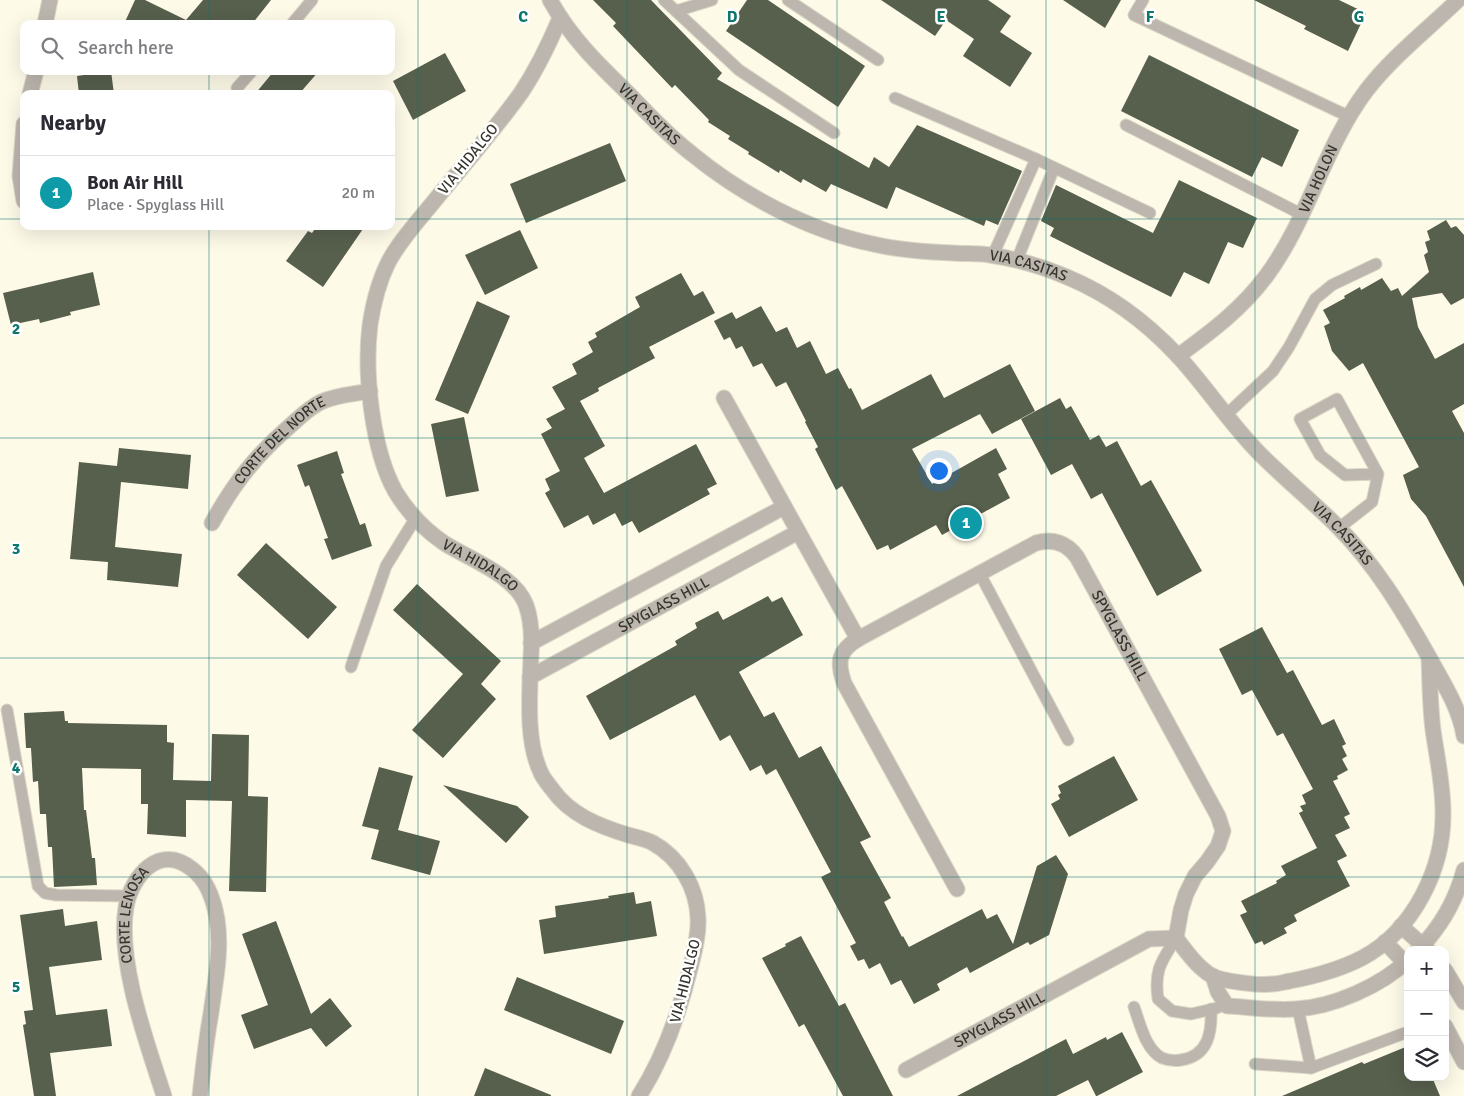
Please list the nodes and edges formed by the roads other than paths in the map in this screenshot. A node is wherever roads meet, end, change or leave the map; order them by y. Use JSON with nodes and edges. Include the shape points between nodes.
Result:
{"nodes":[{"id":1,"x":50,"y":0,"type":"edge"},
{"id":2,"x":312,"y":0,"type":"edge"},
{"id":3,"x":550,"y":0,"type":"edge"},
{"id":4,"x":664,"y":0,"type":"edge"},
{"id":5,"x":712,"y":0,"type":"edge"},
{"id":6,"x":788,"y":0,"type":"edge"},
{"id":7,"x":1143,"y":0,"type":"edge"},
{"id":8,"x":1458,"y":0,"type":"edge"},
{"id":9,"x":676,"y":11,"type":"junction"},
{"id":10,"x":560,"y":18,"type":"junction"},
{"id":11,"x":46,"y":20,"type":"edge"},
{"id":12,"x":295,"y":20,"type":"edge"},
{"id":13,"x":878,"y":60,"type":"dead end"},
{"id":14,"x":35,"y":75,"type":"edge"},
{"id":15,"x":35,"y":75,"type":"edge"},
{"id":16,"x":248,"y":75,"type":"edge"},
{"id":17,"x":237,"y":88,"type":"dead end"},
{"id":18,"x":31,"y":90,"type":"edge"},
{"id":19,"x":35,"y":90,"type":"edge"},
{"id":20,"x":895,"y":98,"type":"dead end"},
{"id":21,"x":1350,"y":117,"type":"junction"},
{"id":22,"x":1126,"y":125,"type":"dead end"},
{"id":23,"x":834,"y":133,"type":"dead end"},
{"id":24,"x":1036,"y":159,"type":"junction"},
{"id":25,"x":1054,"y":168,"type":"junction"},
{"id":26,"x":1150,"y":213,"type":"dead end"},
{"id":27,"x":1301,"y":214,"type":"junction"},
{"id":28,"x":993,"y":255,"type":"junction"},
{"id":29,"x":1017,"y":260,"type":"junction"},
{"id":30,"x":1376,"y":264,"type":"dead end"},
{"id":31,"x":1178,"y":356,"type":"junction"},
{"id":32,"x":370,"y":391,"type":"junction"},
{"id":33,"x":724,"y":398,"type":"dead end"},
{"id":34,"x":1226,"y":415,"type":"junction"},
{"id":35,"x":1378,"y":474,"type":"junction"},
{"id":36,"x":784,"y":507,"type":"junction"},
{"id":37,"x":415,"y":518,"type":"junction"},
{"id":38,"x":212,"y":523,"type":"dead end"},
{"id":39,"x":1339,"y":528,"type":"junction"},
{"id":40,"x":798,"y":532,"type":"junction"},
{"id":41,"x":980,"y":574,"type":"junction"},
{"id":42,"x":858,"y":639,"type":"junction"},
{"id":43,"x":532,"y":643,"type":"junction"},
{"id":44,"x":1429,"y":658,"type":"junction"},
{"id":45,"x":351,"y":666,"type":"dead end"},
{"id":46,"x":530,"y":677,"type":"junction"},
{"id":47,"x":7,"y":710,"type":"dead end"},
{"id":48,"x":1464,"y":736,"type":"edge"},
{"id":49,"x":1068,"y":740,"type":"dead end"},
{"id":50,"x":1463,"y":879,"type":"edge"},
{"id":51,"x":957,"y":889,"type":"dead end"},
{"id":52,"x":129,"y":896,"type":"junction"},
{"id":53,"x":1401,"y":926,"type":"junction"},
{"id":54,"x":1176,"y":938,"type":"junction"},
{"id":55,"x":1385,"y":942,"type":"junction"},
{"id":56,"x":1421,"y":946,"type":"edge"},
{"id":57,"x":1424,"y":946,"type":"edge"},
{"id":58,"x":1404,"y":960,"type":"edge"},
{"id":59,"x":1404,"y":965,"type":"edge"},
{"id":60,"x":1213,"y":976,"type":"junction"},
{"id":61,"x":1449,"y":977,"type":"edge"},
{"id":62,"x":1464,"y":1002,"type":"edge"},
{"id":63,"x":1227,"y":1006,"type":"junction"},
{"id":64,"x":1134,"y":1008,"type":"dead end"},
{"id":65,"x":1298,"y":1009,"type":"junction"},
{"id":66,"x":1211,"y":1010,"type":"junction"},
{"id":67,"x":1404,"y":1033,"type":"edge"},
{"id":68,"x":1449,"y":1034,"type":"edge"},
{"id":69,"x":1464,"y":1062,"type":"edge"},
{"id":70,"x":1255,"y":1064,"type":"dead end"},
{"id":71,"x":1311,"y":1068,"type":"junction"},
{"id":72,"x":906,"y":1070,"type":"dead end"},
{"id":73,"x":164,"y":1096,"type":"edge"},
{"id":74,"x":200,"y":1096,"type":"edge"},
{"id":75,"x":639,"y":1096,"type":"edge"}],
"edges":[{"from":1,"to":11,"type":"street"},
{"from":2,"to":12,"type":"lane"},
{"from":3,"to":10,"type":"street","name":"VIA CASITAS"},
{"from":4,"to":9,"type":"lane"},
{"from":5,"to":9,"type":"lane"},
{"from":6,"to":13,"type":"lane"},
{"from":7,"to":21,"type":"lane","via":[[1134,15]]},
{"from":8,"to":21,"type":"street","name":"VIA HOLON","via":[[1390,63],[1366,91]]},
{"from":9,"to":23,"type":"lane","via":[[739,70]]},
{"from":10,"to":28,"type":"street","name":"VIA CASITAS","via":[[593,60],[672,137],[711,169],[754,196],[806,222],[869,243],[916,251]]},
{"from":10,"to":32,"type":"street","name":"VIA HIDALGO","via":[[542,58],[522,91],[389,261],[370,325]]},
{"from":14,"to":18,"type":"street"},
{"from":15,"to":19,"type":"street"},
{"from":16,"to":17,"type":"lane"},
{"from":20,"to":24,"type":"lane"},
{"from":21,"to":27,"type":"street","name":"VIA HOLON"},
{"from":22,"to":27,"type":"lane"},
{"from":24,"to":25,"type":"lane"},
{"from":24,"to":28,"type":"lane"},
{"from":25,"to":26,"type":"lane"},
{"from":25,"to":29,"type":"lane"},
{"from":27,"to":31,"type":"street","name":"VIA HOLON","via":[[1268,273],[1246,302]]},
{"from":28,"to":29,"type":"street","name":"VIA CASITAS"},
{"from":29,"to":31,"type":"street","name":"VIA CASITAS","via":[[1070,278],[1113,302],[1148,326]]},
{"from":30,"to":34,"type":"lane","via":[[1332,285],[1315,299],[1273,371]]},
{"from":31,"to":34,"type":"street","name":"VIA CASITAS"},
{"from":32,"to":37,"type":"street","name":"VIA HIDALGO","via":[[383,464],[396,492]]},
{"from":32,"to":38,"type":"street","name":"CORTE DEL NORTE","via":[[321,402],[302,414],[248,466]]},
{"from":33,"to":36,"type":"street"},
{"from":34,"to":39,"type":"street","name":"VIA CASITAS","via":[[1258,453]]},
{"from":35,"to":35,"type":"lane","via":[[1336,399],[1300,420],[1320,455],[1344,475]]},
{"from":35,"to":39,"type":"lane","via":[[1372,502]]},
{"from":36,"to":40,"type":"street"},
{"from":36,"to":43,"type":"street","name":"SPYGLASS HILL"},
{"from":37,"to":43,"type":"street","name":"VIA HIDALGO","via":[[442,541],[514,586],[526,602]]},
{"from":37,"to":45,"type":"lane","via":[[386,566]]},
{"from":39,"to":44,"type":"street","name":"VIA CASITAS","via":[[1405,613]]},
{"from":40,"to":42,"type":"street"},
{"from":40,"to":46,"type":"street","name":"SPYGLASS HILL"},
{"from":41,"to":42,"type":"street","name":"SPYGLASS HILL"},
{"from":41,"to":49,"type":"lane"},
{"from":41,"to":54,"type":"street","name":"SPYGLASS HILL","via":[[1044,541],[1060,542],[1072,551],[1218,816],[1223,831],[1218,846],[1186,894]]},
{"from":42,"to":51,"type":"street","name":"SPYGLASS HILL","via":[[844,650],[840,658],[844,683]]},
{"from":43,"to":46,"type":"street","name":"VIA HIDALGO"},
{"from":44,"to":48,"type":"street","name":"VIA CASITAS","via":[[1453,698]]},
{"from":44,"to":53,"type":"street","name":"VIA CASITAS","via":[[1444,814],[1433,872],[1422,896]]},
{"from":46,"to":75,"type":"street","name":"VIA HIDALGO","via":[[533,746],[540,772],[555,794],[574,812],[594,824],[652,842],[676,860],[692,886],[698,918],[687,981],[672,1030]]},
{"from":47,"to":52,"type":"lane","via":[[38,886],[45,893],[56,895]]},
{"from":50,"to":57,"type":"street","via":[[1448,910]]},
{"from":52,"to":73,"type":"street","name":"CORTE LENOSA","via":[[125,919],[128,966]]},
{"from":52,"to":74,"type":"street","name":"CORTE LENOSA","via":[[146,867],[164,860],[184,863],[193,869],[211,896],[217,919],[218,950]]},
{"from":53,"to":55,"type":"street","name":"VIA CASITAS"},
{"from":53,"to":56,"type":"street"},
{"from":54,"to":60,"type":"street","via":[[1191,958]]},
{"from":54,"to":66,"type":"lane","via":[[1160,962],[1156,980],[1158,999],[1172,1011],[1191,1014]]},
{"from":54,"to":72,"type":"street","name":"SPYGLASS HILL","via":[[1149,939]]},
{"from":55,"to":58,"type":"street"},
{"from":55,"to":60,"type":"street","via":[[1364,957],[1318,976],[1270,985]]},
{"from":59,"to":65,"type":"street","via":[[1350,996]]},
{"from":60,"to":63,"type":"street"},
{"from":61,"to":62,"type":"street"},
{"from":63,"to":65,"type":"street"},
{"from":63,"to":66,"type":"lane"},
{"from":64,"to":66,"type":"lane","via":[[1149,1046],[1161,1058],[1176,1061],[1190,1059],[1201,1051],[1212,1027]]},
{"from":65,"to":71,"type":"lane"},
{"from":67,"to":71,"type":"lane"},
{"from":68,"to":69,"type":"street"},
{"from":70,"to":71,"type":"lane"}]}
